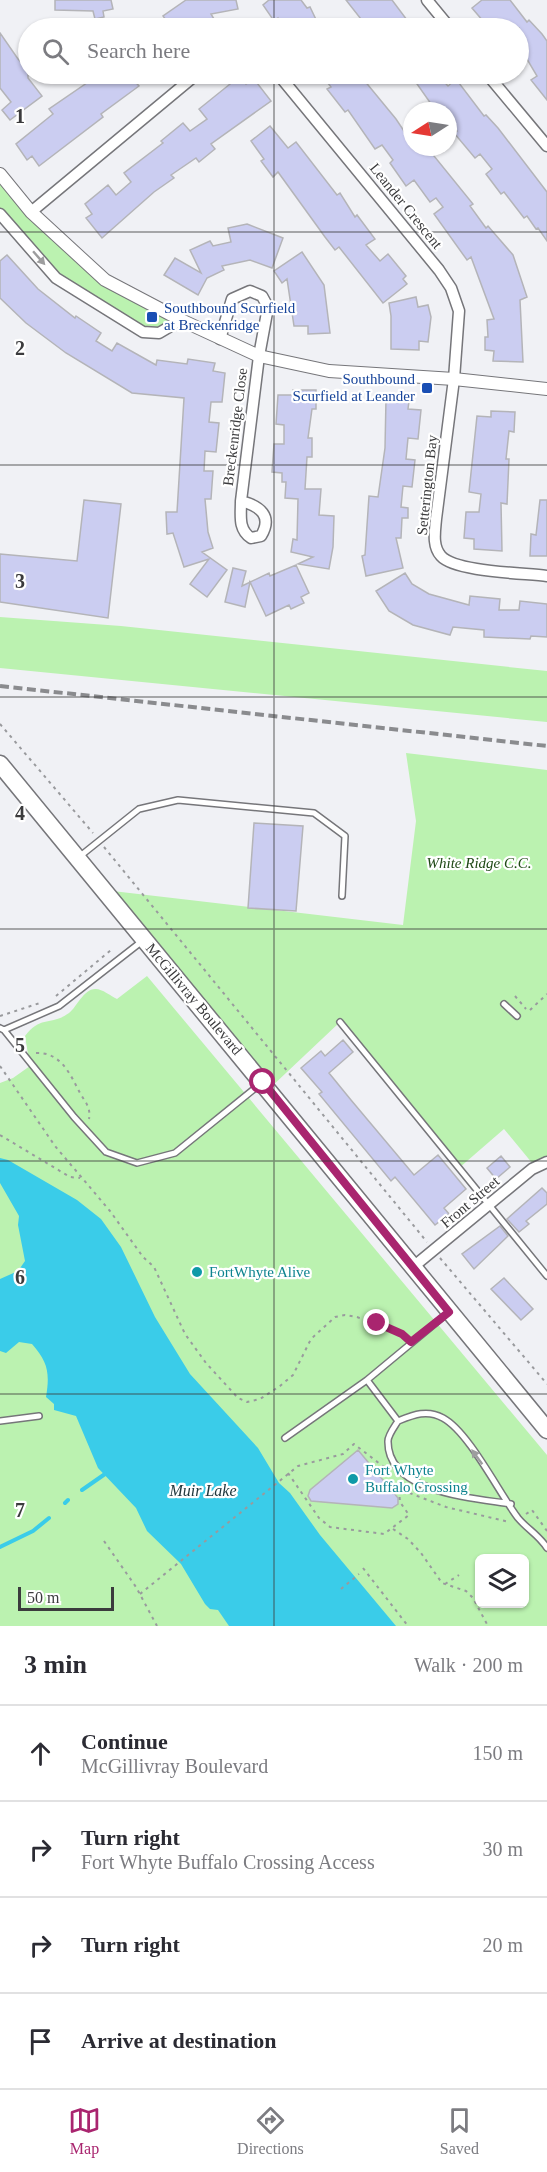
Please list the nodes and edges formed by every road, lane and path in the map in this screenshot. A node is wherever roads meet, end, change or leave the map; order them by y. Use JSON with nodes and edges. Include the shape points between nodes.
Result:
{"nodes":[{"id":1,"x":427,"y":0,"type":"edge"},
{"id":2,"x":442,"y":18,"type":"edge"},
{"id":3,"x":185,"y":84,"type":"edge"},
{"id":4,"x":286,"y":84,"type":"edge"},
{"id":5,"x":495,"y":84,"type":"edge"},
{"id":6,"x":547,"y":146,"type":"edge"},
{"id":7,"x":0,"y":174,"type":"edge"},
{"id":8,"x":31,"y":212,"type":"junction"},
{"id":9,"x":0,"y":214,"type":"edge"},
{"id":10,"x":181,"y":320,"type":"junction"},
{"id":11,"x":220,"y":339,"type":"junction"},
{"id":12,"x":259,"y":356,"type":"junction"},
{"id":13,"x":454,"y":379,"type":"junction"},
{"id":14,"x":547,"y":389,"type":"edge"},
{"id":15,"x":241,"y":501,"type":"dead end"},
{"id":16,"x":547,"y":576,"type":"edge"},
{"id":17,"x":0,"y":724,"type":"edge"},
{"id":18,"x":0,"y":764,"type":"edge"},
{"id":19,"x":99,"y":841,"type":"junction"},
{"id":20,"x":78,"y":858,"type":"junction"},
{"id":21,"x":342,"y":896,"type":"dead end"},
{"id":22,"x":145,"y":939,"type":"junction"},
{"id":23,"x":111,"y":950,"type":"dead end"},
{"id":24,"x":547,"y":994,"type":"edge"},
{"id":25,"x":515,"y":996,"type":"dead end"},
{"id":26,"x":504,"y":1004,"type":"dead end"},
{"id":27,"x":0,"y":1016,"type":"edge"},
{"id":28,"x":517,"y":1016,"type":"dead end"},
{"id":29,"x":340,"y":1022,"type":"dead end"},
{"id":30,"x":2,"y":1029,"type":"edge"},
{"id":31,"x":24,"y":1054,"type":"junction"},
{"id":32,"x":0,"y":1066,"type":"edge"},
{"id":33,"x":263,"y":1082,"type":"junction"},
{"id":34,"x":86,"y":1130,"type":"junction"},
{"id":35,"x":0,"y":1135,"type":"edge"},
{"id":36,"x":547,"y":1162,"type":"edge"},
{"id":37,"x":80,"y":1178,"type":"junction"},
{"id":38,"x":489,"y":1206,"type":"junction"},
{"id":39,"x":434,"y":1251,"type":"junction"},
{"id":40,"x":413,"y":1267,"type":"junction"},
{"id":41,"x":547,"y":1276,"type":"edge"},
{"id":42,"x":449,"y":1312,"type":"junction"},
{"id":43,"x":411,"y":1342,"type":"junction"},
{"id":44,"x":367,"y":1380,"type":"junction"},
{"id":45,"x":547,"y":1384,"type":"edge"},
{"id":46,"x":39,"y":1416,"type":"dead end"},
{"id":47,"x":0,"y":1421,"type":"edge"},
{"id":48,"x":398,"y":1421,"type":"junction"},
{"id":49,"x":547,"y":1430,"type":"edge"},
{"id":50,"x":285,"y":1438,"type":"dead end"},
{"id":51,"x":384,"y":1467,"type":"dead end"},
{"id":52,"x":288,"y":1473,"type":"junction"},
{"id":53,"x":511,"y":1504,"type":"junction"},
{"id":54,"x":519,"y":1519,"type":"junction"},
{"id":55,"x":392,"y":1528,"type":"junction"},
{"id":56,"x":547,"y":1531,"type":"edge"},
{"id":57,"x":104,"y":1541,"type":"dead end"},
{"id":58,"x":547,"y":1548,"type":"edge"},
{"id":59,"x":363,"y":1568,"type":"dead end"},
{"id":60,"x":359,"y":1574,"type":"dead end"},
{"id":61,"x":459,"y":1575,"type":"dead end"},
{"id":62,"x":445,"y":1584,"type":"junction"},
{"id":63,"x":341,"y":1588,"type":"dead end"},
{"id":64,"x":140,"y":1594,"type":"junction"},
{"id":65,"x":157,"y":1626,"type":"edge"},
{"id":66,"x":408,"y":1626,"type":"edge"},
{"id":67,"x":488,"y":1626,"type":"edge"}],
"edges":[{"from":1,"to":2,"type":"street"},
{"from":3,"to":8,"type":"street"},
{"from":4,"to":13,"type":"street","name":"Leander Crescent","via":[[451,288],[459,311]]},
{"from":5,"to":6,"type":"street"},
{"from":7,"to":8,"type":"street"},
{"from":8,"to":10,"type":"street","via":[[105,280]]},
{"from":9,"to":10,"type":"street","one_way":true,"via":[[56,278],[142,332],[159,333]]},
{"from":10,"to":11,"type":"street"},
{"from":11,"to":12,"type":"street"},
{"from":11,"to":12,"type":"street","name":"Breckenridge Close","via":[[232,298],[256,292],[268,307]]},
{"from":12,"to":13,"type":"street","via":[[329,371]]},
{"from":12,"to":15,"type":"street","name":"Breckenridge Close"},
{"from":13,"to":14,"type":"street"},
{"from":13,"to":16,"type":"street","name":"Setterington Bay","via":[[436,519],[437,549],[441,557],[459,566]]},
{"from":17,"to":19,"type":"path"},
{"from":18,"to":20,"type":"main road","name":"McGillivray Boulevard"},
{"from":19,"to":20,"type":"lane"},
{"from":19,"to":21,"type":"lane","via":[[139,809],[178,800],[314,813],[345,836]]},
{"from":19,"to":39,"type":"path"},
{"from":20,"to":22,"type":"main road","name":"McGillivray Boulevard"},
{"from":22,"to":30,"type":"lane","via":[[59,1006]]},
{"from":22,"to":33,"type":"main road","name":"McGillivray Boulevard"},
{"from":23,"to":27,"type":"path","via":[[48,1002]]},
{"from":24,"to":25,"type":"path","via":[[528,1010]]},
{"from":26,"to":28,"type":"lane"},
{"from":29,"to":38,"type":"lane"},
{"from":30,"to":31,"type":"lane"},
{"from":31,"to":34,"type":"lane"},
{"from":31,"to":34,"type":"path","via":[[51,1056],[69,1070],[89,1107]]},
{"from":32,"to":37,"type":"path"},
{"from":33,"to":34,"type":"lane","via":[[175,1153],[137,1163],[106,1152]]},
{"from":33,"to":40,"type":"main road","name":"McGillivray Boulevard"},
{"from":35,"to":37,"type":"path","via":[[70,1177]]},
{"from":36,"to":38,"type":"street","name":"Front Street","via":[[532,1169]]},
{"from":37,"to":43,"type":"path","via":[[154,1267],[185,1334],[238,1398],[247,1402],[260,1399],[280,1386],[293,1375],[311,1339],[335,1317],[345,1315],[377,1323]]},
{"from":38,"to":39,"type":"street","name":"Front Street"},
{"from":38,"to":41,"type":"lane"},
{"from":39,"to":40,"type":"street","name":"Front Street"},
{"from":39,"to":45,"type":"path"},
{"from":40,"to":42,"type":"main road","name":"McGillivray Boulevard"},
{"from":42,"to":43,"type":"lane"},
{"from":42,"to":49,"type":"main road","name":"McGillivray Boulevard"},
{"from":43,"to":44,"type":"lane"},
{"from":44,"to":48,"type":"lane"},
{"from":44,"to":50,"type":"lane"},
{"from":46,"to":47,"type":"lane"},
{"from":53,"to":48,"type":"lane","one_way":true,"via":[[445,1419],[420,1413]]},
{"from":48,"to":53,"type":"lane","via":[[388,1440],[392,1462],[405,1477],[430,1488]]},
{"from":51,"to":52,"type":"path","via":[[354,1444],[343,1454],[298,1466]]},
{"from":52,"to":55,"type":"path","via":[[319,1518],[330,1527],[384,1534]]},
{"from":52,"to":64,"type":"path"},
{"from":53,"to":54,"type":"lane"},
{"from":54,"to":55,"type":"path","via":[[514,1524],[446,1507],[399,1489],[398,1496],[409,1515]]},
{"from":54,"to":56,"type":"path","via":[[532,1510]]},
{"from":54,"to":58,"type":"lane","via":[[541,1537]]},
{"from":55,"to":62,"type":"path","via":[[408,1539]]},
{"from":57,"to":64,"type":"path"},
{"from":59,"to":66,"type":"path"},
{"from":60,"to":63,"type":"path"},
{"from":61,"to":62,"type":"path"},
{"from":62,"to":67,"type":"path","via":[[473,1598]]},
{"from":64,"to":65,"type":"path"}]}
